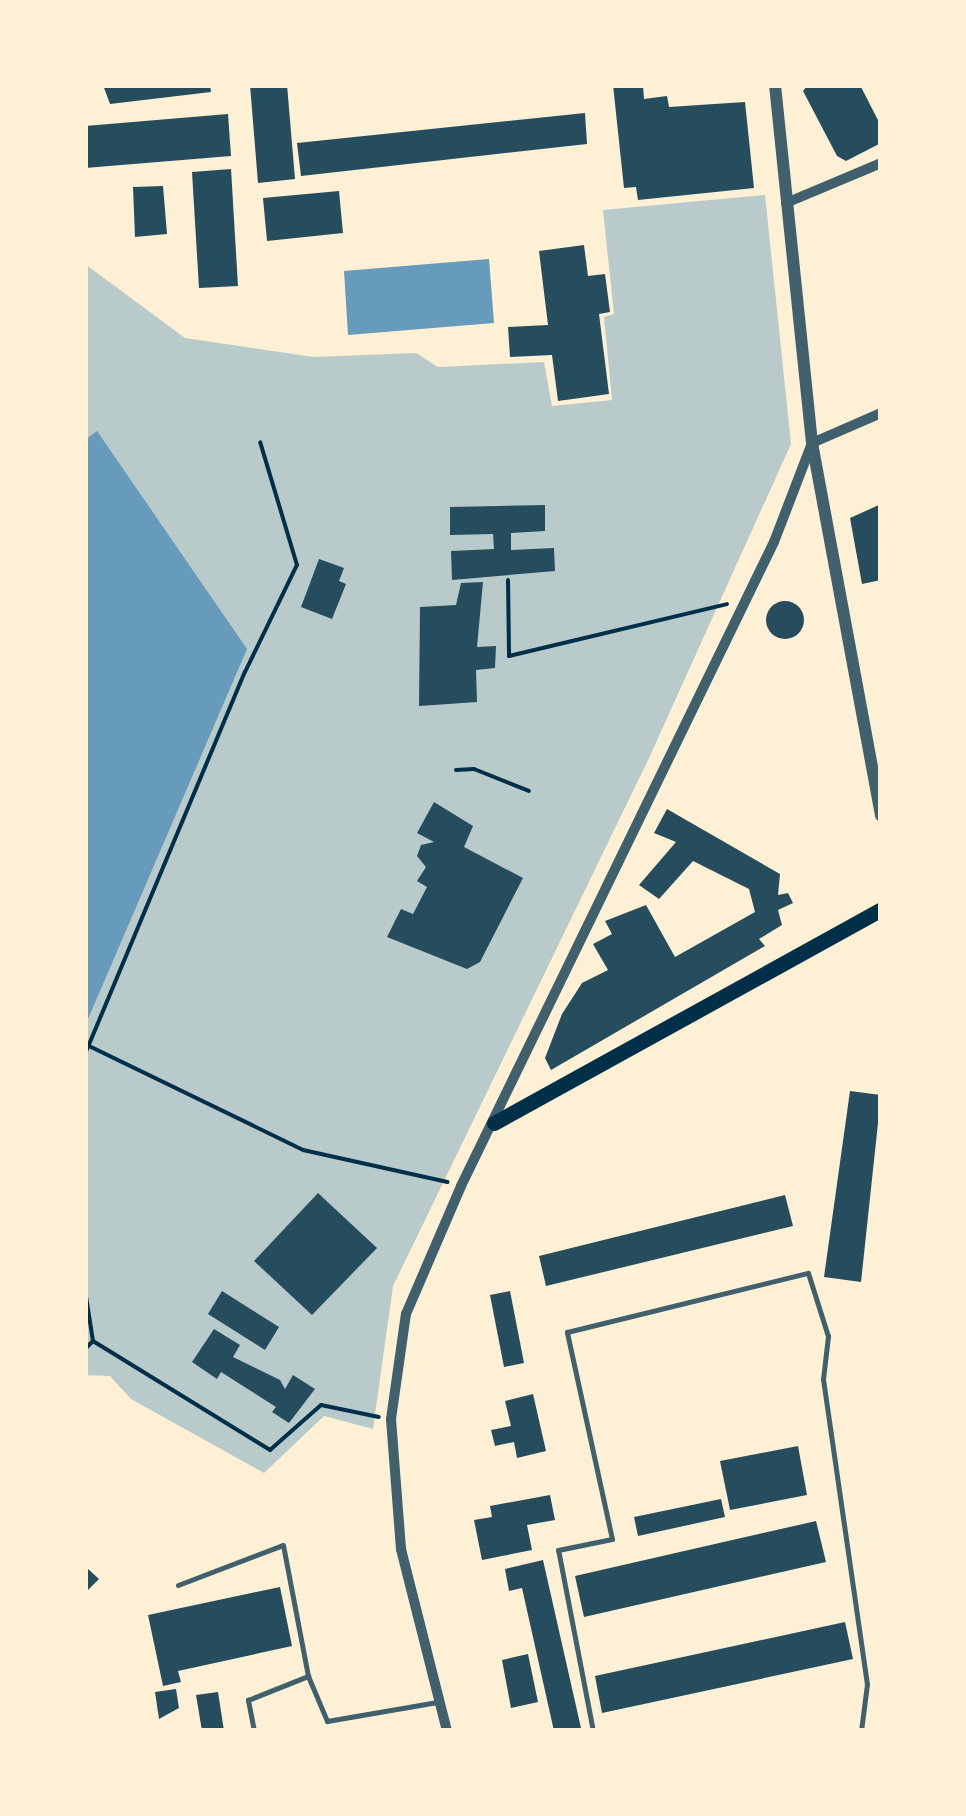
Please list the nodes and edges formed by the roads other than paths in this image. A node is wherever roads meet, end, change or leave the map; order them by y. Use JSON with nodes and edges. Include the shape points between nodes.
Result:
{"nodes":[{"id":1,"x":775,"y":85,"type":"edge"},
{"id":2,"x":881,"y":164,"type":"edge"},
{"id":3,"x":786,"y":203,"type":"junction"},
{"id":4,"x":881,"y":413,"type":"edge"},
{"id":5,"x":812,"y":443,"type":"junction"},
{"id":6,"x":881,"y":816,"type":"edge"},
{"id":7,"x":881,"y":909,"type":"edge"},
{"id":8,"x":494,"y":1123,"type":"junction"},
{"id":9,"x":178,"y":1586,"type":"dead end"},
{"id":10,"x":308,"y":1676,"type":"junction"},
{"id":11,"x":440,"y":1702,"type":"junction"},
{"id":12,"x":254,"y":1731,"type":"edge"},
{"id":13,"x":447,"y":1731,"type":"edge"},
{"id":14,"x":593,"y":1731,"type":"edge"},
{"id":15,"x":861,"y":1731,"type":"edge"}],
"edges":[{"from":1,"to":3,"type":"street"},
{"from":2,"to":3,"type":"street"},
{"from":3,"to":5,"type":"street"},
{"from":4,"to":5,"type":"street"},
{"from":5,"to":6,"type":"street"},
{"from":5,"to":8,"type":"street","via":[[739,612]]},
{"from":7,"to":8,"type":"main road"},
{"from":8,"to":11,"type":"street","via":[[406,1314],[392,1420],[402,1549]]},
{"from":9,"to":10,"type":"lane","via":[[283,1545]]},
{"from":10,"to":11,"type":"lane","via":[[327,1721]]},
{"from":10,"to":12,"type":"lane","via":[[248,1700]]},
{"from":11,"to":13,"type":"street"},
{"from":14,"to":15,"type":"lane","via":[[558,1550],[612,1538],[567,1332],[808,1273],[828,1336],[824,1379],[867,1684]]}]}
